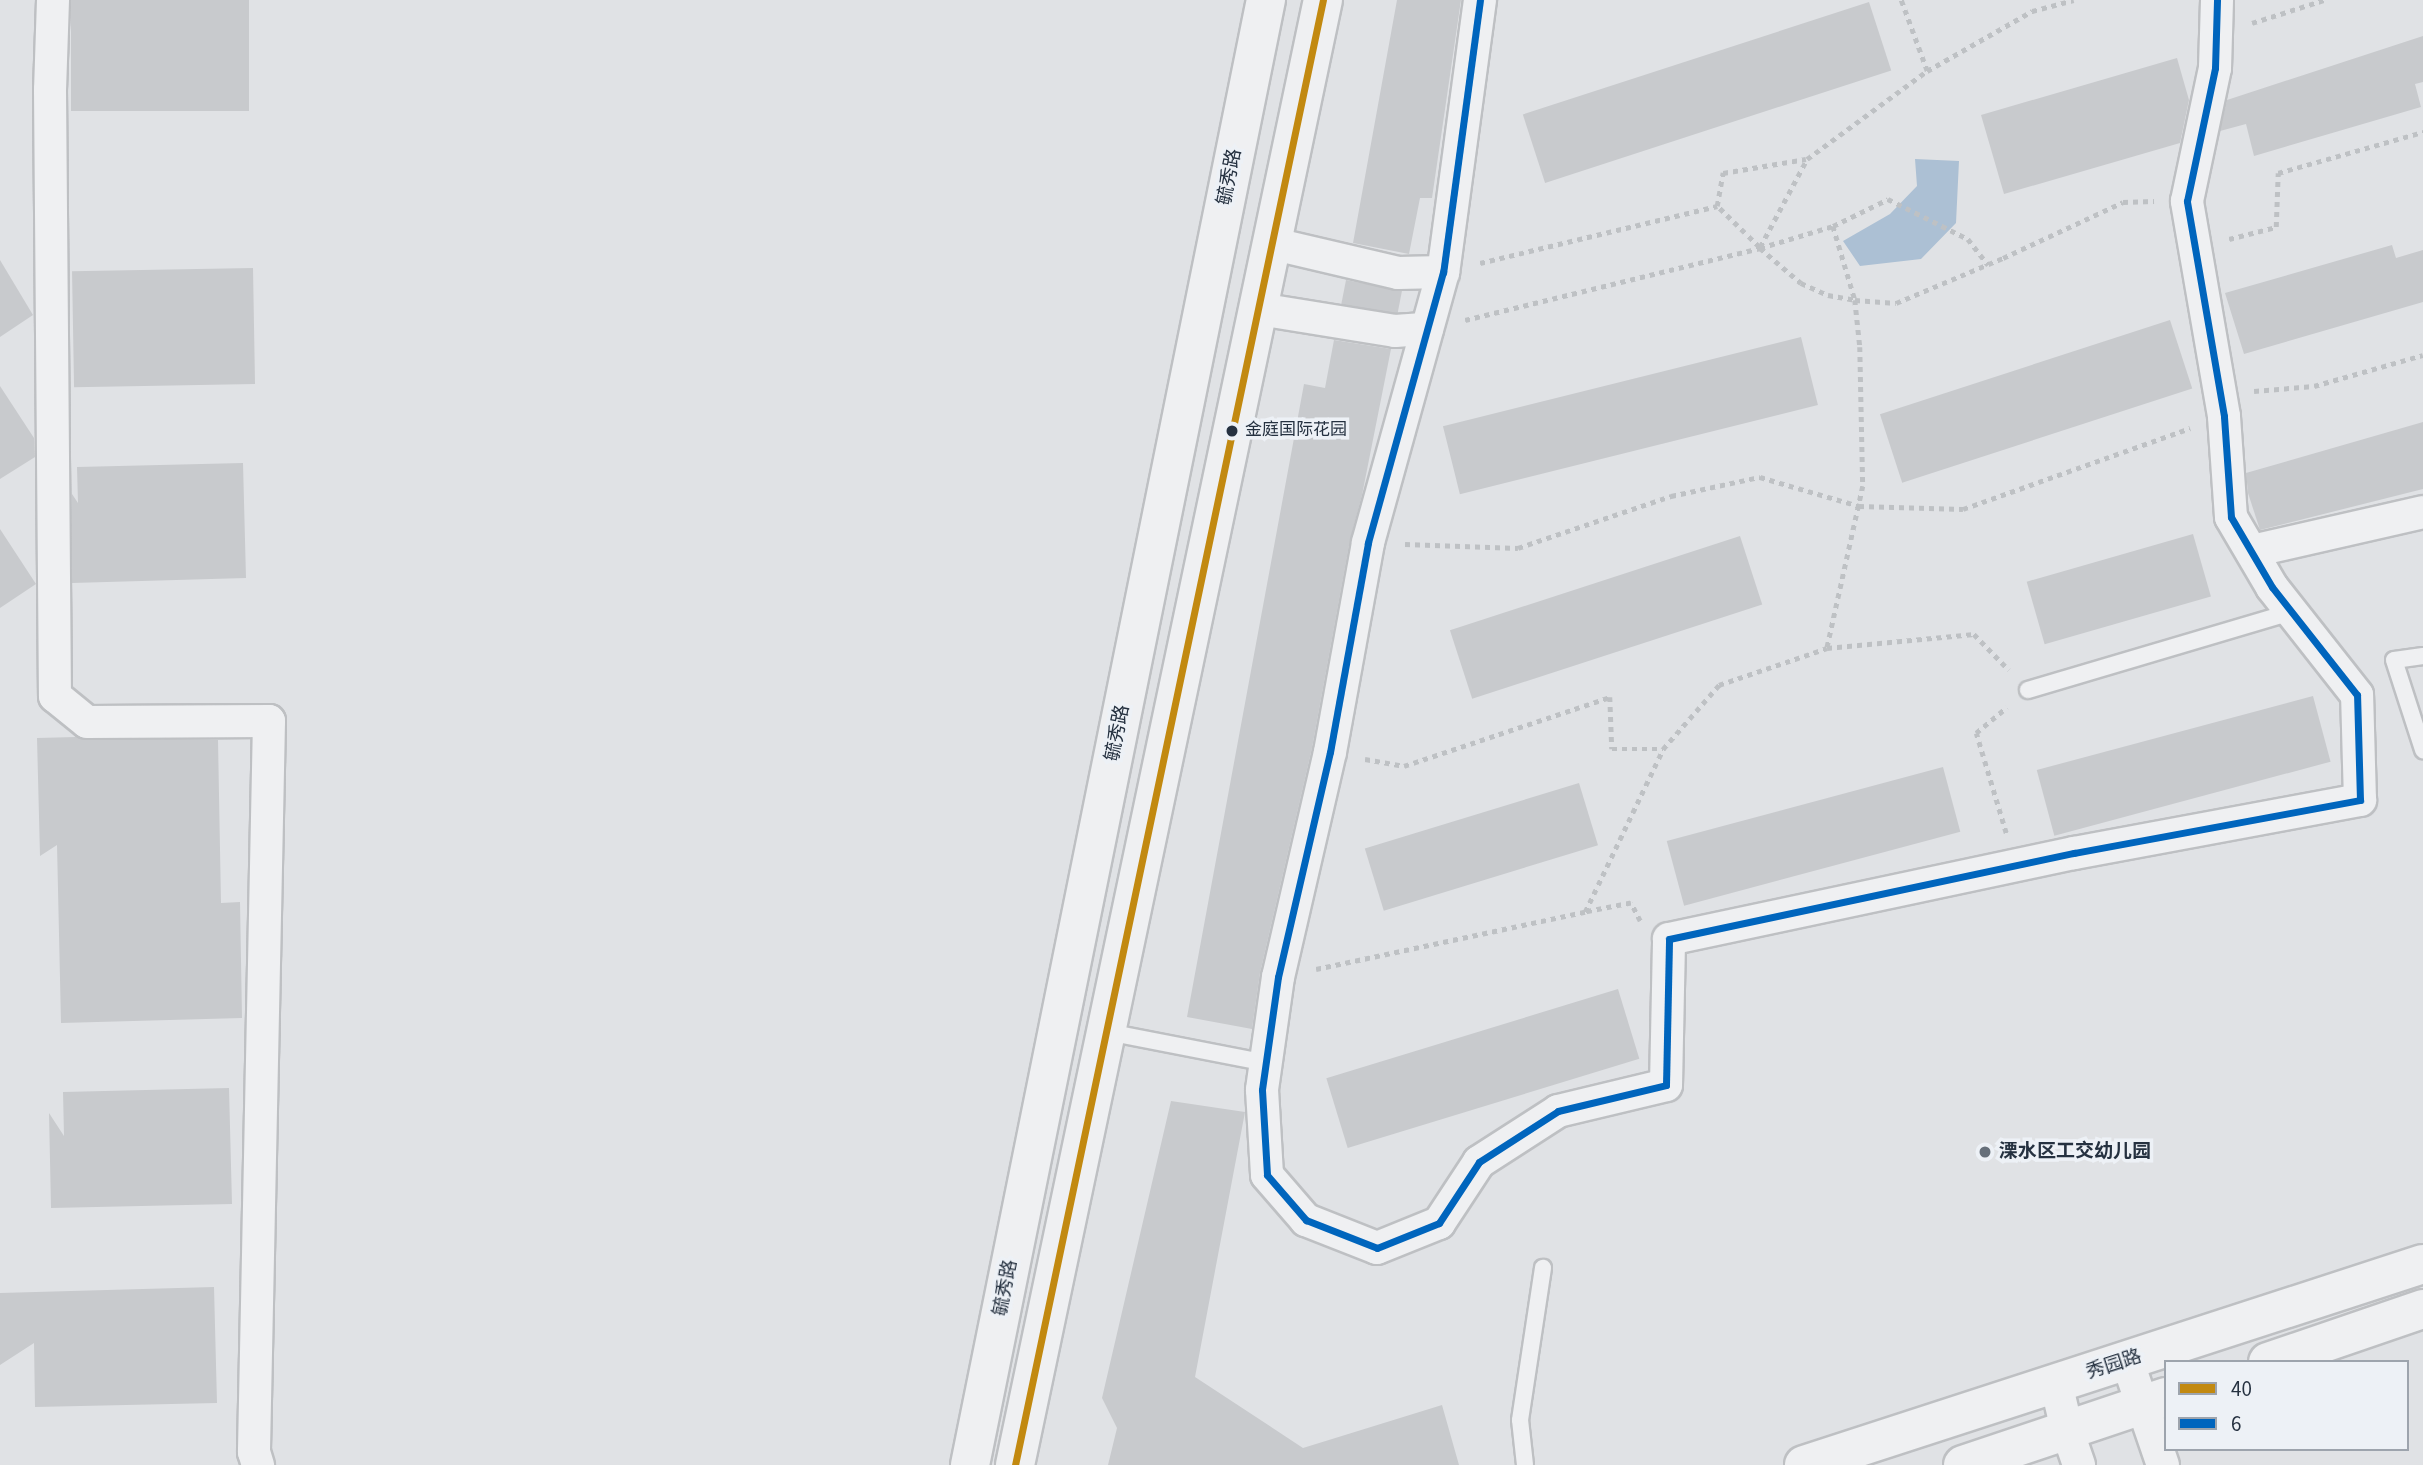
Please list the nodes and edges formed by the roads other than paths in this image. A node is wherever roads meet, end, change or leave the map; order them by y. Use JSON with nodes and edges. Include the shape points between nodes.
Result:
{"nodes":[{"id":1,"x":53,"y":0,"type":"edge"},
{"id":2,"x":1266,"y":0,"type":"edge"},
{"id":3,"x":1323,"y":0,"type":"edge"},
{"id":4,"x":1480,"y":0,"type":"edge"},
{"id":5,"x":2217,"y":0,"type":"edge"},
{"id":6,"x":1270,"y":243,"type":"junction"},
{"id":7,"x":1443,"y":272,"type":"junction"},
{"id":8,"x":1259,"y":309,"type":"junction"},
{"id":9,"x":1427,"y":329,"type":"junction"},
{"id":10,"x":2423,"y":512,"type":"edge"},
{"id":11,"x":2252,"y":551,"type":"junction"},
{"id":12,"x":2292,"y":612,"type":"junction"},
{"id":13,"x":2423,"y":656,"type":"edge"},
{"id":14,"x":2028,"y":690,"type":"road end"},
{"id":15,"x":2423,"y":750,"type":"edge"},
{"id":16,"x":1106,"y":1032,"type":"junction"},
{"id":17,"x":1266,"y":1063,"type":"junction"},
{"id":18,"x":2423,"y":1264,"type":"edge"},
{"id":19,"x":1543,"y":1268,"type":"dead end"},
{"id":20,"x":2423,"y":1309,"type":"edge"},
{"id":21,"x":2127,"y":1360,"type":"junction"},
{"id":22,"x":2274,"y":1360,"type":"edge"},
{"id":23,"x":2056,"y":1383,"type":"junction"},
{"id":24,"x":2154,"y":1401,"type":"edge"},
{"id":25,"x":2067,"y":1430,"type":"junction"},
{"id":26,"x":258,"y":1465,"type":"edge"},
{"id":27,"x":970,"y":1465,"type":"edge"},
{"id":28,"x":1015,"y":1465,"type":"edge"},
{"id":29,"x":1525,"y":1465,"type":"edge"},
{"id":30,"x":1804,"y":1465,"type":"edge"},
{"id":31,"x":1963,"y":1465,"type":"edge"},
{"id":32,"x":2079,"y":1465,"type":"edge"},
{"id":33,"x":2163,"y":1465,"type":"edge"}],
"edges":[{"from":1,"to":26,"type":"street","via":[[55,696],[87,722],[270,721],[254,1452]]},
{"from":2,"to":27,"type":"street","name":"毓秀路"},
{"from":3,"to":6,"type":"street"},
{"from":4,"to":7,"type":"street"},
{"from":5,"to":11,"type":"street","via":[[2216,68],[2187,201],[2222,405],[2231,517]]},
{"from":6,"to":7,"type":"street","via":[[1398,273]]},
{"from":6,"to":8,"type":"street"},
{"from":7,"to":9,"type":"street"},
{"from":8,"to":9,"type":"street","via":[[1395,331]]},
{"from":8,"to":16,"type":"street"},
{"from":9,"to":17,"type":"street","via":[[1368,543],[1329,752],[1278,977]]},
{"from":10,"to":11,"type":"street"},
{"from":11,"to":12,"type":"street"},
{"from":12,"to":14,"type":"lane"},
{"from":12,"to":17,"type":"street","via":[[2357,695],[2360,800],[1669,939],[1666,1085],[1558,1111],[1479,1162],[1438,1223],[1377,1248],[1306,1220],[1267,1175],[1262,1090]]},
{"from":13,"to":15,"type":"lane","via":[[2394,660]]},
{"from":16,"to":17,"type":"lane"},
{"from":16,"to":28,"type":"street"},
{"from":18,"to":21,"type":"street","name":"秀园路"},
{"from":19,"to":29,"type":"lane","via":[[1520,1420]]},
{"from":20,"to":22,"type":"street"},
{"from":21,"to":23,"type":"street","name":"秀园路"},
{"from":21,"to":24,"type":"street"},
{"from":23,"to":25,"type":"street"},
{"from":23,"to":30,"type":"street","name":"秀园路"},
{"from":24,"to":25,"type":"street"},
{"from":24,"to":33,"type":"street"},
{"from":25,"to":31,"type":"street"},
{"from":25,"to":32,"type":"street"}]}
